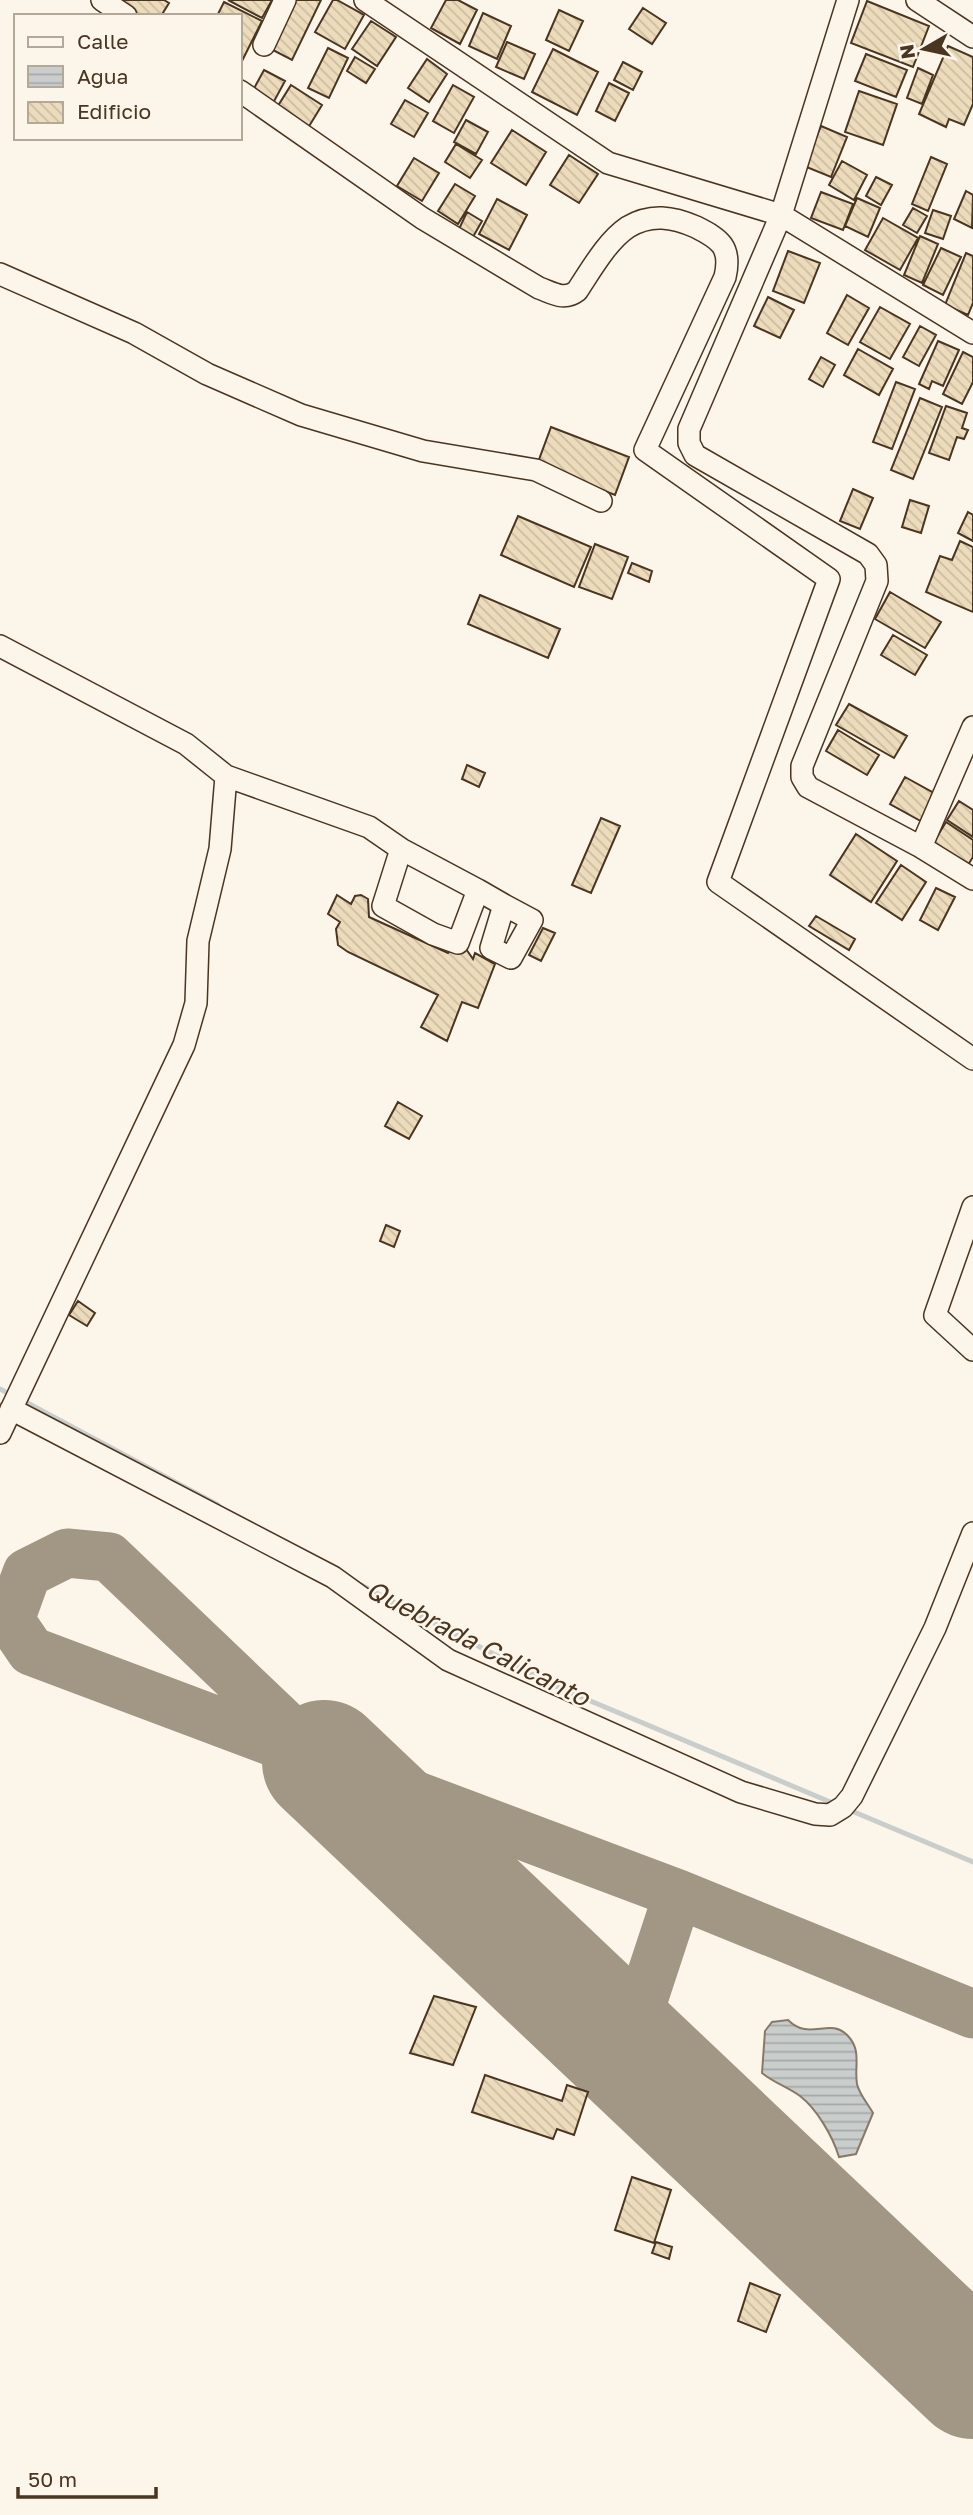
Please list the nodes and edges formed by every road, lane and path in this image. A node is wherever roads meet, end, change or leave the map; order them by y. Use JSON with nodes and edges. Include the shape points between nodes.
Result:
{"nodes":[{"id":1,"x":102,"y":0,"type":"edge"},
{"id":2,"x":285,"y":0,"type":"edge"},
{"id":3,"x":365,"y":0,"type":"edge"},
{"id":4,"x":848,"y":0,"type":"edge"},
{"id":5,"x":917,"y":0,"type":"edge"},
{"id":6,"x":123,"y":14,"type":"edge"},
{"id":7,"x":973,"y":37,"type":"edge"},
{"id":8,"x":264,"y":45,"type":"dead end"},
{"id":9,"x":242,"y":92,"type":"edge"},
{"id":10,"x":781,"y":215,"type":"junction"},
{"id":11,"x":0,"y":274,"type":"edge"},
{"id":12,"x":973,"y":332,"type":"edge"},
{"id":13,"x":601,"y":501,"type":"dead end"},
{"id":14,"x":0,"y":646,"type":"edge"},
{"id":15,"x":973,"y":727,"type":"edge"},
{"id":16,"x":226,"y":776,"type":"junction"},
{"id":17,"x":921,"y":847,"type":"junction"},
{"id":18,"x":401,"y":849,"type":"junction"},
{"id":19,"x":973,"y":879,"type":"edge"},
{"id":20,"x":478,"y":890,"type":"junction"},
{"id":21,"x":504,"y":905,"type":"dead end"},
{"id":22,"x":973,"y":1059,"type":"edge"},
{"id":23,"x":973,"y":1208,"type":"edge"},
{"id":24,"x":973,"y":1350,"type":"edge"},
{"id":25,"x":11,"y":1409,"type":"junction"},
{"id":26,"x":0,"y":1433,"type":"edge"},
{"id":27,"x":973,"y":1533,"type":"edge"}],
"edges":[{"from":1,"to":6,"type":"street"},
{"from":2,"to":8,"type":"street"},
{"from":3,"to":10,"type":"street","via":[[608,163]]},
{"from":4,"to":10,"type":"street"},
{"from":5,"to":7,"type":"street"},
{"from":9,"to":22,"type":"street","via":[[422,218],[560,296],[577,291],[614,240],[646,219],[678,219],[717,237],[727,261],[725,277],[645,450],[829,579],[718,882]]},
{"from":10,"to":12,"type":"street"},
{"from":10,"to":17,"type":"street","via":[[689,429],[689,443],[695,455],[868,554],[876,565],[877,581],[802,766],[802,777],[808,787]]},
{"from":11,"to":13,"type":"street","via":[[301,415],[423,451],[536,470]]},
{"from":14,"to":16,"type":"street","via":[[186,744]]},
{"from":15,"to":17,"type":"street"},
{"from":16,"to":18,"type":"street","via":[[369,827]]},
{"from":16,"to":25,"type":"street","via":[[220,849],[198,941],[196,1003],[184,1045]]},
{"from":17,"to":19,"type":"street"},
{"from":18,"to":20,"type":"street"},
{"from":18,"to":20,"type":"street","via":[[383,906],[413,923],[458,943]]},
{"from":20,"to":21,"type":"street"},
{"from":23,"to":24,"type":"street","via":[[934,1315]]},
{"from":25,"to":26,"type":"street"},
{"from":25,"to":27,"type":"street","via":[[333,1577],[447,1660],[741,1792],[815,1814],[830,1815],[852,1796],[934,1628]]}]}
